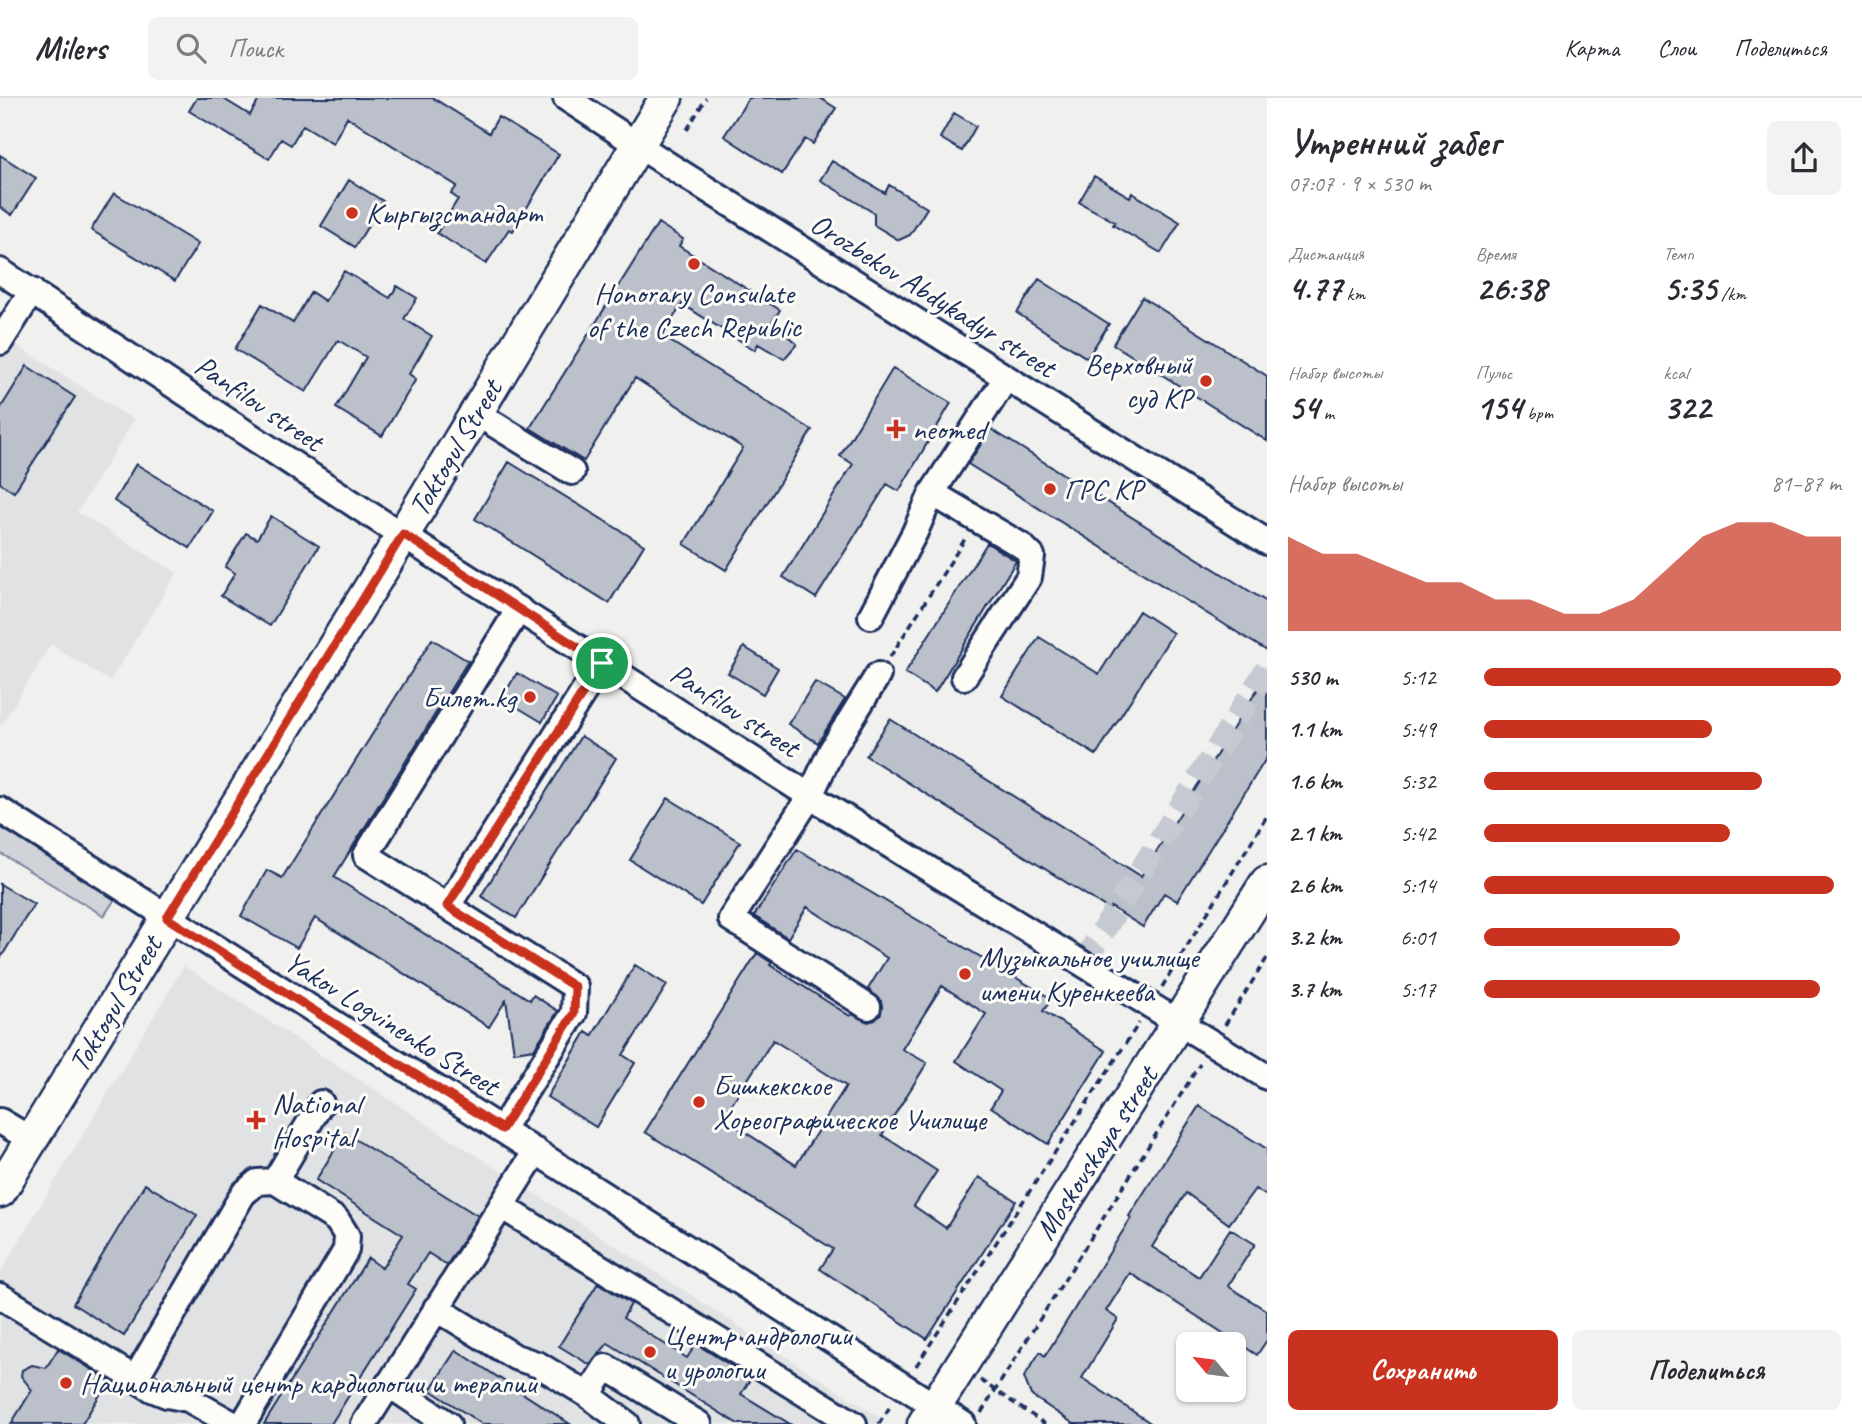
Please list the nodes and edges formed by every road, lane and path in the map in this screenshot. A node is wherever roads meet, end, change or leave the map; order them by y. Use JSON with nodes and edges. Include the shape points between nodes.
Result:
{"nodes":[{"id":1,"x":566,"y":98,"type":"edge"},
{"id":2,"x":667,"y":98,"type":"edge"},
{"id":3,"x":706,"y":98,"type":"edge"},
{"id":4,"x":687,"y":130,"type":"dead end"},
{"id":5,"x":638,"y":146,"type":"junction"},
{"id":6,"x":0,"y":271,"type":"edge"},
{"id":7,"x":32,"y":290,"type":"junction"},
{"id":8,"x":0,"y":342,"type":"edge"},
{"id":9,"x":1006,"y":378,"type":"junction"},
{"id":10,"x":476,"y":413,"type":"junction"},
{"id":11,"x":572,"y":472,"type":"dead end"},
{"id":12,"x":932,"y":493,"type":"junction"},
{"id":13,"x":977,"y":520,"type":"junction"},
{"id":14,"x":403,"y":534,"type":"junction"},
{"id":15,"x":1267,"y":542,"type":"edge"},
{"id":16,"x":519,"y":609,"type":"junction"},
{"id":17,"x":871,"y":616,"type":"dead end"},
{"id":18,"x":602,"y":663,"type":"junction"},
{"id":19,"x":878,"y":676,"type":"joint"},
{"id":20,"x":964,"y":677,"type":"dead end"},
{"id":21,"x":810,"y":796,"type":"junction"},
{"id":22,"x":0,"y":810,"type":"edge"},
{"id":23,"x":1267,"y":816,"type":"edge"},
{"id":24,"x":1267,"y":882,"type":"edge"},
{"id":25,"x":447,"y":906,"type":"junction"},
{"id":26,"x":167,"y":918,"type":"junction"},
{"id":27,"x":1267,"y":958,"type":"edge"},
{"id":28,"x":1151,"y":1005,"type":"junction"},
{"id":29,"x":867,"y":1007,"type":"dead end"},
{"id":30,"x":1180,"y":1021,"type":"junction"},
{"id":31,"x":1214,"y":1042,"type":"junction"},
{"id":32,"x":1267,"y":1077,"type":"edge"},
{"id":33,"x":321,"y":1103,"type":"dead end"},
{"id":34,"x":0,"y":1121,"type":"edge"},
{"id":35,"x":502,"y":1129,"type":"junction"},
{"id":36,"x":32,"y":1140,"type":"junction"},
{"id":37,"x":536,"y":1151,"type":"junction"},
{"id":38,"x":275,"y":1181,"type":"junction"},
{"id":39,"x":0,"y":1191,"type":"edge"},
{"id":40,"x":501,"y":1206,"type":"junction"},
{"id":41,"x":0,"y":1296,"type":"edge"},
{"id":42,"x":436,"y":1308,"type":"junction"},
{"id":43,"x":959,"y":1367,"type":"junction"},
{"id":44,"x":135,"y":1379,"type":"junction"},
{"id":45,"x":388,"y":1384,"type":"junction"},
{"id":46,"x":903,"y":1387,"type":"junction"},
{"id":47,"x":995,"y":1390,"type":"junction"},
{"id":48,"x":588,"y":1395,"type":"junction"},
{"id":49,"x":929,"y":1415,"type":"edge"},
{"id":50,"x":972,"y":1418,"type":"edge"},
{"id":51,"x":233,"y":1424,"type":"edge"},
{"id":52,"x":243,"y":1424,"type":"edge"},
{"id":53,"x":364,"y":1424,"type":"edge"},
{"id":54,"x":448,"y":1424,"type":"edge"},
{"id":55,"x":627,"y":1424,"type":"edge"},
{"id":56,"x":699,"y":1424,"type":"edge"},
{"id":57,"x":854,"y":1424,"type":"edge"},
{"id":58,"x":879,"y":1424,"type":"edge"},
{"id":59,"x":1045,"y":1424,"type":"edge"}],
"edges":[{"from":1,"to":5,"type":"street","name":"Orozbekov Abdykadyr street"},
{"from":2,"to":5,"type":"main road","name":"Toktogul Street"},
{"from":3,"to":4,"type":"path"},
{"from":5,"to":9,"type":"street","name":"Orozbekov Abdykadyr street"},
{"from":5,"to":10,"type":"main road","name":"Toktogul Street"},
{"from":6,"to":7,"type":"street","name":"Panfilov street"},
{"from":7,"to":8,"type":"street"},
{"from":7,"to":14,"type":"street","name":"Panfilov street"},
{"from":9,"to":12,"type":"street"},
{"from":9,"to":15,"type":"street","name":"Orozbekov Abdykadyr street"},
{"from":10,"to":11,"type":"street"},
{"from":10,"to":14,"type":"main road","name":"Toktogul Street"},
{"from":12,"to":13,"type":"street"},
{"from":12,"to":17,"type":"street"},
{"from":13,"to":19,"type":"path"},
{"from":13,"to":20,"type":"street","via":[[1032,556],[1028,577]]},
{"from":14,"to":16,"type":"street","name":"Panfilov street"},
{"from":14,"to":26,"type":"main road","name":"Toktogul Street"},
{"from":16,"to":18,"type":"street","name":"Panfilov street"},
{"from":16,"to":25,"type":"street","via":[[366,855]]},
{"from":18,"to":21,"type":"street","name":"Panfilov street"},
{"from":18,"to":25,"type":"street"},
{"from":19,"to":21,"type":"street","via":[[831,751]]},
{"from":21,"to":28,"type":"street","name":"Panfilov street"},
{"from":21,"to":29,"type":"street","via":[[731,919]]},
{"from":22,"to":26,"type":"street","name":"Yakov Logvinenko Street"},
{"from":23,"to":28,"type":"path"},
{"from":24,"to":30,"type":"main road","name":"Moskovskaya street"},
{"from":25,"to":35,"type":"street","via":[[575,987],[574,1013]]},
{"from":26,"to":35,"type":"street","name":"Yakov Logvinenko Street"},
{"from":26,"to":36,"type":"main road","name":"Toktogul Street"},
{"from":27,"to":31,"type":"path"},
{"from":28,"to":30,"type":"street","name":"Panfilov street"},
{"from":28,"to":46,"type":"path"},
{"from":30,"to":31,"type":"street","name":"Panfilov street"},
{"from":30,"to":43,"type":"main road","name":"Moskovskaya street"},
{"from":31,"to":32,"type":"street","name":"Panfilov street"},
{"from":31,"to":47,"type":"path"},
{"from":33,"to":38,"type":"street"},
{"from":34,"to":36,"type":"street"},
{"from":35,"to":37,"type":"street","name":"Yakov Logvinenko Street"},
{"from":36,"to":39,"type":"main road","name":"Toktogul Street"},
{"from":37,"to":40,"type":"street"},
{"from":37,"to":46,"type":"street","name":"Yakov Logvinenko Street"},
{"from":38,"to":44,"type":"street","via":[[257,1182],[243,1194]]},
{"from":38,"to":52,"type":"street","via":[[337,1220],[347,1236],[346,1250]]},
{"from":40,"to":42,"type":"street"},
{"from":40,"to":57,"type":"street"},
{"from":41,"to":44,"type":"street"},
{"from":42,"to":45,"type":"street"},
{"from":42,"to":48,"type":"street"},
{"from":43,"to":47,"type":"path"},
{"from":43,"to":49,"type":"main road","name":"Moskovskaya street"},
{"from":44,"to":51,"type":"street","via":[[167,1395],[188,1399]]},
{"from":45,"to":53,"type":"street"},
{"from":45,"to":54,"type":"street"},
{"from":46,"to":49,"type":"street","name":"Yakov Logvinenko Street"},
{"from":46,"to":58,"type":"path"},
{"from":47,"to":50,"type":"path"},
{"from":47,"to":59,"type":"path"},
{"from":48,"to":55,"type":"street"},
{"from":48,"to":56,"type":"street","via":[[606,1367]]},
{"from":49,"to":50,"type":"street","name":"Yakov Logvinenko Street"}]}
